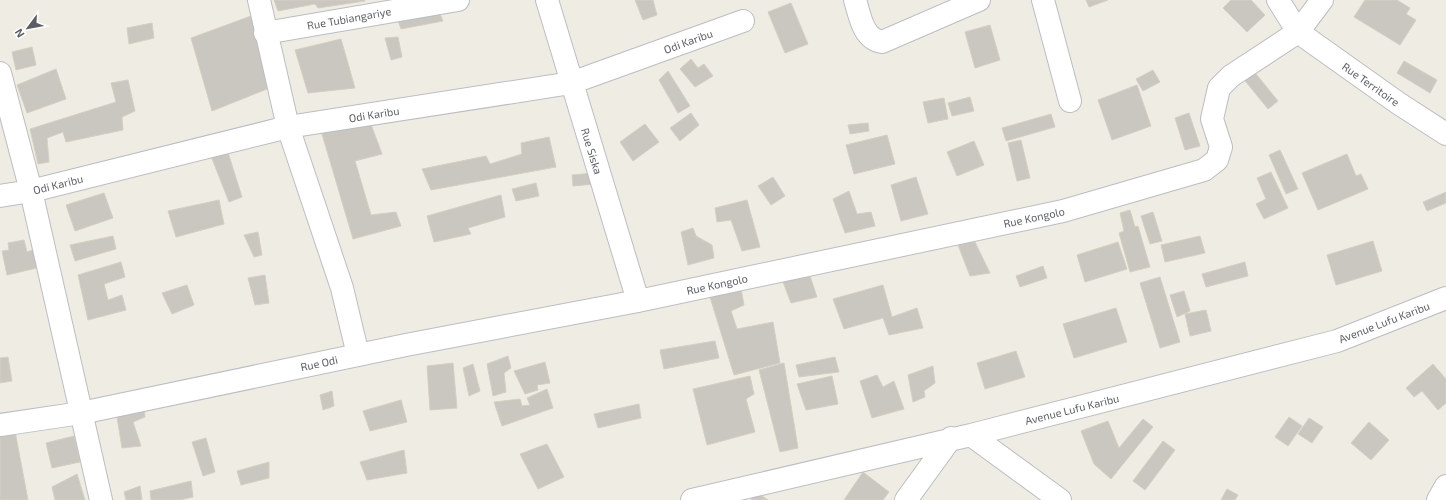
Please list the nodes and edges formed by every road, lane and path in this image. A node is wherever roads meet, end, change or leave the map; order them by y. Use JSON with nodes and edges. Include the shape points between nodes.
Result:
{"nodes":[{"id":1,"x":259,"y":0,"type":"edge"},
{"id":2,"x":458,"y":0,"type":"edge"},
{"id":3,"x":547,"y":0,"type":"edge"},
{"id":4,"x":855,"y":0,"type":"edge"},
{"id":5,"x":979,"y":0,"type":"edge"},
{"id":6,"x":1043,"y":0,"type":"edge"},
{"id":7,"x":1278,"y":0,"type":"edge"},
{"id":8,"x":1322,"y":0,"type":"edge"},
{"id":9,"x":743,"y":21,"type":"dead end"},
{"id":10,"x":1298,"y":32,"type":"junction"},
{"id":11,"x":265,"y":33,"type":"junction"},
{"id":12,"x":0,"y":73,"type":"edge"},
{"id":13,"x":571,"y":83,"type":"junction"},
{"id":14,"x":1070,"y":101,"type":"dead end"},
{"id":15,"x":288,"y":128,"type":"junction"},
{"id":16,"x":1446,"y":134,"type":"edge"},
{"id":17,"x":31,"y":191,"type":"junction"},
{"id":18,"x":0,"y":196,"type":"edge"},
{"id":19,"x":1446,"y":298,"type":"edge"},
{"id":20,"x":638,"y":301,"type":"junction"},
{"id":21,"x":358,"y":355,"type":"junction"},
{"id":22,"x":82,"y":413,"type":"junction"},
{"id":23,"x":0,"y":425,"type":"edge"},
{"id":24,"x":961,"y":437,"type":"junction"},
{"id":25,"x":1446,"y":486,"type":"edge"},
{"id":26,"x":101,"y":500,"type":"edge"},
{"id":27,"x":692,"y":500,"type":"edge"},
{"id":28,"x":906,"y":500,"type":"edge"},
{"id":29,"x":1060,"y":500,"type":"edge"},
{"id":30,"x":1438,"y":500,"type":"edge"}],
"edges":[{"from":1,"to":11,"type":"street"},
{"from":2,"to":11,"type":"street","name":"Rue Tubiangariye"},
{"from":3,"to":13,"type":"street","name":"Rue Siska"},
{"from":4,"to":5,"type":"street","via":[[865,31],[874,41],[882,42]]},
{"from":6,"to":14,"type":"street"},
{"from":7,"to":10,"type":"street"},
{"from":8,"to":10,"type":"street","name":"Rue Kongolo"},
{"from":9,"to":13,"type":"street","name":"Odi Karibu"},
{"from":10,"to":16,"type":"street","name":"Rue Territoire"},
{"from":10,"to":20,"type":"street","name":"Rue Kongolo","via":[[1230,76],[1219,88],[1212,119],[1221,147],[1217,160],[1204,170],[1063,211]]},
{"from":11,"to":15,"type":"street"},
{"from":12,"to":17,"type":"street"},
{"from":13,"to":15,"type":"street","name":"Odi Karibu"},
{"from":13,"to":20,"type":"street","name":"Rue Siska"},
{"from":15,"to":17,"type":"street","name":"Odi Karibu"},
{"from":15,"to":21,"type":"street","via":[[342,288]]},
{"from":17,"to":18,"type":"street","name":"Odi Karibu"},
{"from":17,"to":22,"type":"street"},
{"from":19,"to":24,"type":"street","name":"Avenue Lufu Karibu","via":[[1337,341]]},
{"from":20,"to":21,"type":"street","name":"Rue Odi"},
{"from":21,"to":22,"type":"street","name":"Rue Odi"},
{"from":22,"to":23,"type":"street","name":"Rue Odi"},
{"from":22,"to":26,"type":"street"},
{"from":24,"to":27,"type":"street","name":"Avenue Lufu Karibu"},
{"from":24,"to":28,"type":"street"},
{"from":24,"to":29,"type":"street"},
{"from":25,"to":30,"type":"street"}]}
